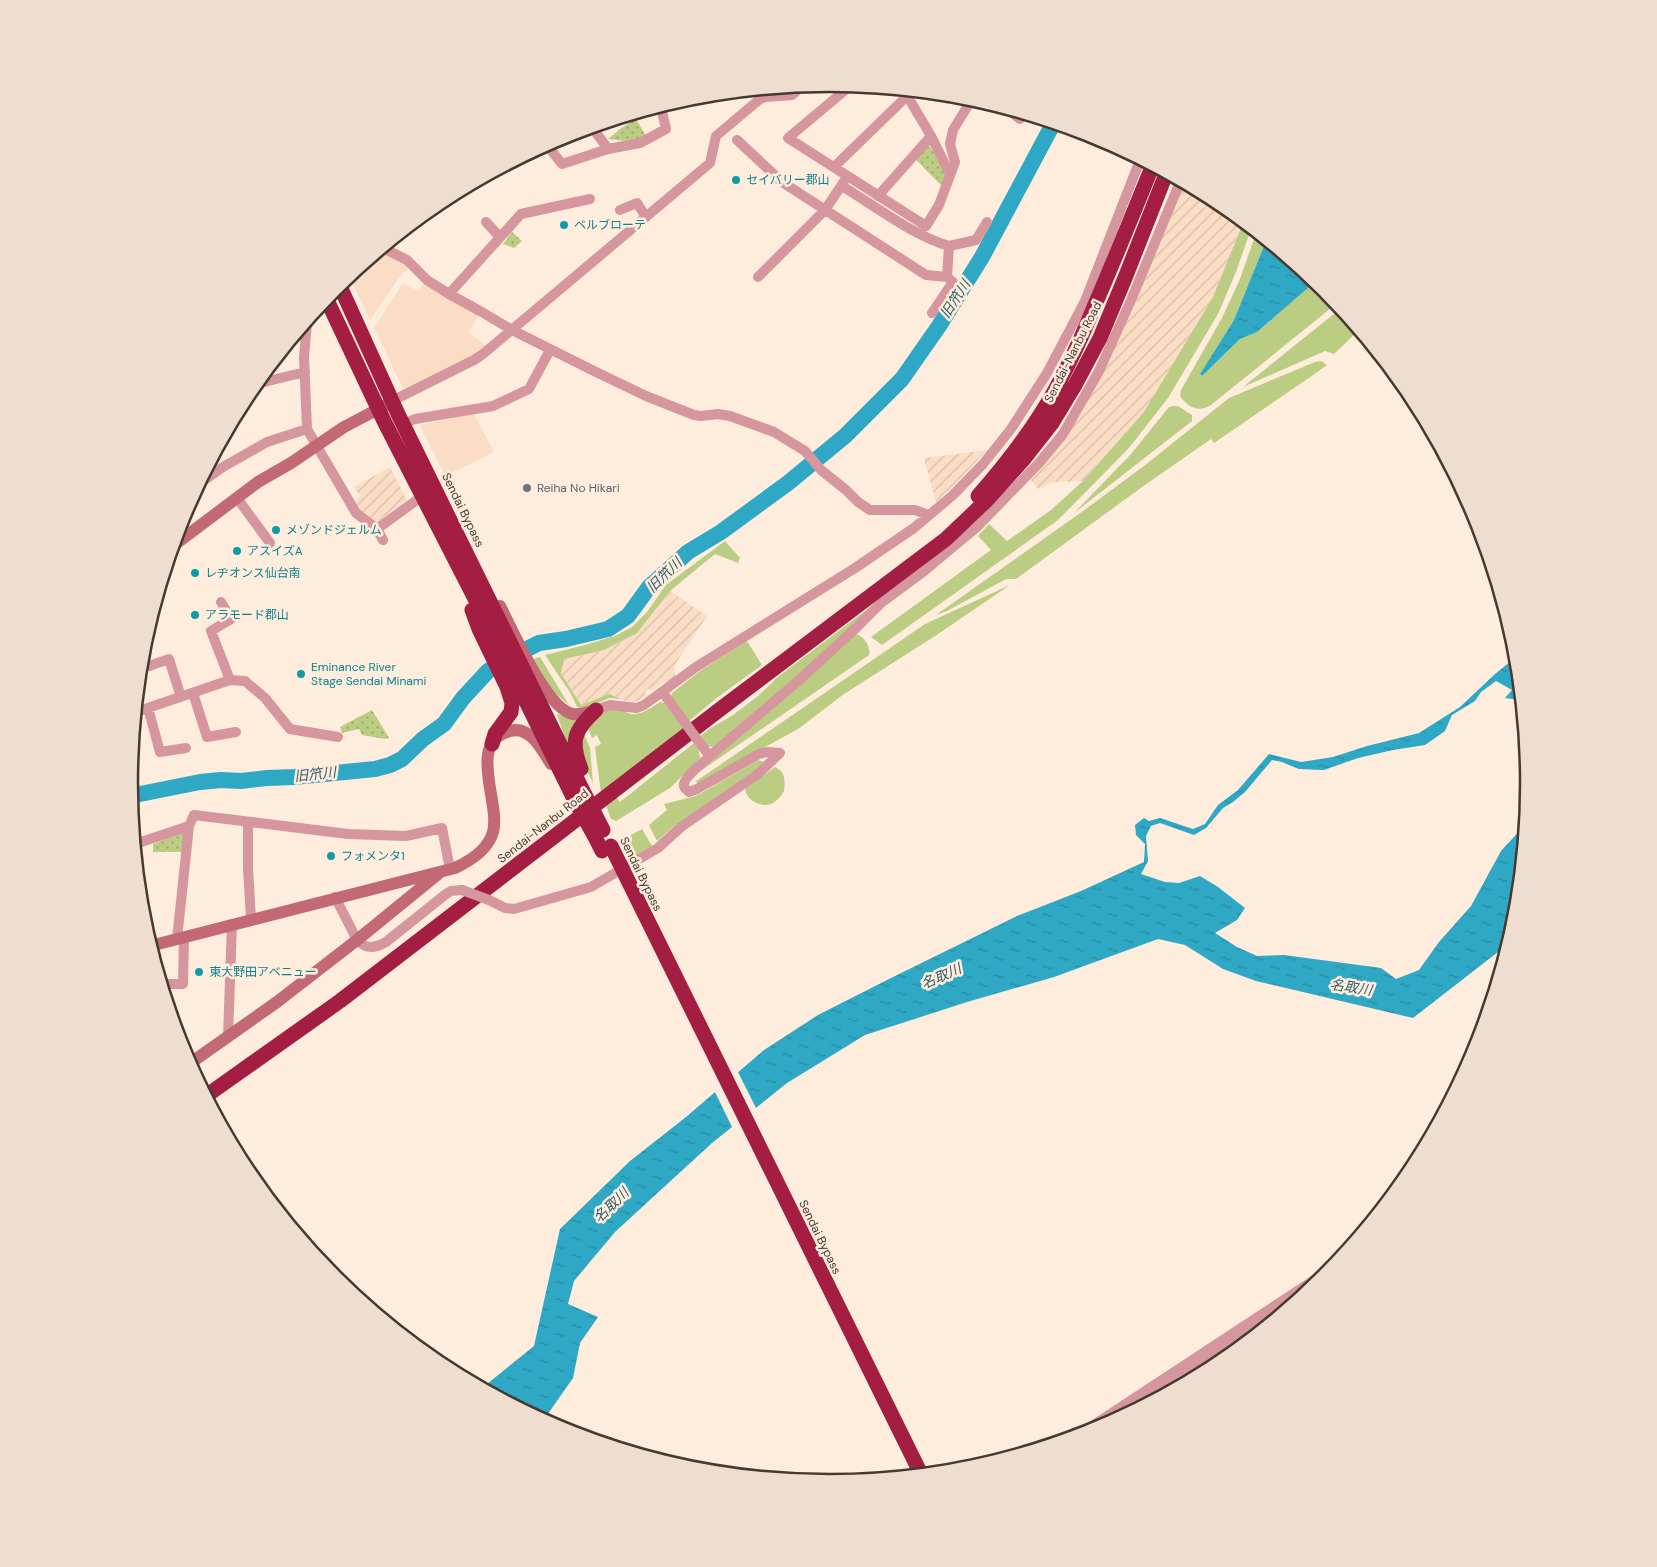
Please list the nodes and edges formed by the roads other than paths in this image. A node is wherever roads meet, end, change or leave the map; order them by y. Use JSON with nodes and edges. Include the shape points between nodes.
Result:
{"nodes":[{"id":1,"x":842,"y":93,"type":"edge"},
{"id":2,"x":793,"y":94,"type":"edge"},
{"id":3,"x":903,"y":97,"type":"edge"},
{"id":4,"x":908,"y":97,"type":"edge"},
{"id":5,"x":967,"y":107,"type":"edge"},
{"id":6,"x":662,"y":113,"type":"edge"},
{"id":7,"x":596,"y":133,"type":"edge"},
{"id":8,"x":931,"y":136,"type":"junction"},
{"id":9,"x":737,"y":140,"type":"dead end"},
{"id":10,"x":608,"y":149,"type":"junction"},
{"id":11,"x":552,"y":151,"type":"edge"},
{"id":12,"x":1138,"y":166,"type":"edge"},
{"id":13,"x":834,"y":167,"type":"junction"},
{"id":14,"x":1150,"y":172,"type":"edge"},
{"id":15,"x":950,"y":174,"type":"junction"},
{"id":16,"x":1164,"y":180,"type":"edge"},
{"id":17,"x":843,"y":184,"type":"junction"},
{"id":18,"x":1178,"y":187,"type":"edge"},
{"id":19,"x":878,"y":196,"type":"junction"},
{"id":20,"x":590,"y":199,"type":"dead end"},
{"id":21,"x":826,"y":209,"type":"junction"},
{"id":22,"x":620,"y":210,"type":"dead end"},
{"id":23,"x":646,"y":217,"type":"junction"},
{"id":24,"x":486,"y":222,"type":"dead end"},
{"id":25,"x":987,"y":222,"type":"dead end"},
{"id":26,"x":500,"y":237,"type":"junction"},
{"id":27,"x":949,"y":249,"type":"junction"},
{"id":28,"x":389,"y":251,"type":"edge"},
{"id":29,"x":947,"y":276,"type":"junction"},
{"id":30,"x":758,"y":277,"type":"dead end"},
{"id":31,"x":343,"y":292,"type":"edge"},
{"id":32,"x":449,"y":294,"type":"junction"},
{"id":33,"x":330,"y":306,"type":"edge"},
{"id":34,"x":932,"y":313,"type":"dead end"},
{"id":35,"x":512,"y":330,"type":"junction"},
{"id":36,"x":307,"y":331,"type":"edge"},
{"id":37,"x":550,"y":350,"type":"junction"},
{"id":38,"x":305,"y":372,"type":"junction"},
{"id":39,"x":267,"y":381,"type":"edge"},
{"id":40,"x":392,"y":401,"type":"junction"},
{"id":41,"x":378,"y":409,"type":"junction"},
{"id":42,"x":403,"y":424,"type":"junction"},
{"id":43,"x":307,"y":429,"type":"junction"},
{"id":44,"x":317,"y":446,"type":"junction"},
{"id":45,"x":210,"y":476,"type":"edge"},
{"id":46,"x":421,"y":496,"type":"junction"},
{"id":47,"x":237,"y":498,"type":"junction"},
{"id":48,"x":928,"y":515,"type":"junction"},
{"id":49,"x":377,"y":529,"type":"junction"},
{"id":50,"x":182,"y":539,"type":"edge"},
{"id":51,"x":383,"y":540,"type":"dead end"},
{"id":52,"x":270,"y":543,"type":"dead end"},
{"id":53,"x":896,"y":576,"type":"junction"},
{"id":54,"x":221,"y":602,"type":"dead end"},
{"id":55,"x":493,"y":622,"type":"junction"},
{"id":56,"x":149,"y":666,"type":"dead end"},
{"id":57,"x":230,"y":680,"type":"junction"},
{"id":58,"x":522,"y":680,"type":"junction"},
{"id":59,"x":193,"y":693,"type":"junction"},
{"id":60,"x":664,"y":694,"type":"junction"},
{"id":61,"x":181,"y":696,"type":"junction"},
{"id":62,"x":148,"y":708,"type":"junction"},
{"id":63,"x":141,"y":710,"type":"edge"},
{"id":64,"x":596,"y":710,"type":"junction"},
{"id":65,"x":236,"y":732,"type":"dead end"},
{"id":66,"x":338,"y":737,"type":"dead end"},
{"id":67,"x":492,"y":744,"type":"junction"},
{"id":68,"x":186,"y":748,"type":"dead end"},
{"id":69,"x":708,"y":753,"type":"junction"},
{"id":70,"x":579,"y":795,"type":"junction"},
{"id":71,"x":248,"y":822,"type":"junction"},
{"id":72,"x":189,"y":826,"type":"junction"},
{"id":73,"x":140,"y":842,"type":"edge"},
{"id":74,"x":606,"y":848,"type":"junction"},
{"id":75,"x":445,"y":871,"type":"junction"},
{"id":76,"x":335,"y":897,"type":"junction"},
{"id":77,"x":252,"y":919,"type":"junction"},
{"id":78,"x":232,"y":924,"type":"junction"},
{"id":79,"x":180,"y":938,"type":"junction"},
{"id":80,"x":357,"y":940,"type":"junction"},
{"id":81,"x":157,"y":944,"type":"edge"},
{"id":82,"x":168,"y":984,"type":"edge"},
{"id":83,"x":228,"y":1037,"type":"junction"},
{"id":84,"x":195,"y":1059,"type":"edge"},
{"id":85,"x":211,"y":1093,"type":"edge"},
{"id":86,"x":1294,"y":1294,"type":"edge"},
{"id":87,"x":1111,"y":1414,"type":"edge"},
{"id":88,"x":919,"y":1469,"type":"edge"},
{"id":89,"x":909,"y":1470,"type":"edge"}],
"edges":[{"from":1,"to":13,"type":"street","via":[[788,138]]},
{"from":2,"to":23,"type":"street","via":[[760,99],[716,136],[710,163]]},
{"from":3,"to":13,"type":"street"},
{"from":4,"to":8,"type":"street"},
{"from":5,"to":15,"type":"street","via":[[953,130],[950,144],[955,162]]},
{"from":6,"to":10,"type":"street","via":[[666,129],[640,143]]},
{"from":7,"to":10,"type":"street"},
{"from":8,"to":15,"type":"street"},
{"from":8,"to":19,"type":"street"},
{"from":9,"to":21,"type":"street","via":[[782,182]]},
{"from":10,"to":11,"type":"street","via":[[562,164]]},
{"from":12,"to":48,"type":"street","via":[[1085,301],[1047,374],[1011,429],[983,464]]},
{"from":13,"to":17,"type":"street"},
{"from":14,"to":53,"type":"highway","name":"Sendai-Nanbu Road","via":[[1080,340],[1040,414],[979,494]]},
{"from":15,"to":19,"type":"street","via":[[939,205],[926,226]]},
{"from":16,"to":53,"type":"highway","name":"Sendai-Nanbu Road","via":[[1100,338],[1052,423],[986,500],[946,539]]},
{"from":17,"to":19,"type":"street"},
{"from":17,"to":21,"type":"street"},
{"from":17,"to":27,"type":"street"},
{"from":18,"to":69,"type":"street","via":[[1099,371],[1063,434],[1039,464],[977,527],[881,603],[797,682]]},
{"from":20,"to":26,"type":"street","via":[[521,214]]},
{"from":21,"to":29,"type":"street","via":[[926,275]]},
{"from":21,"to":30,"type":"street"},
{"from":22,"to":23,"type":"street","via":[[637,203]]},
{"from":23,"to":35,"type":"street"},
{"from":24,"to":26,"type":"street"},
{"from":25,"to":27,"type":"street","via":[[976,240]]},
{"from":26,"to":32,"type":"street"},
{"from":27,"to":29,"type":"street"},
{"from":28,"to":32,"type":"street","via":[[407,260]]},
{"from":29,"to":34,"type":"street","via":[[953,282]]},
{"from":31,"to":40,"type":"highway","name":"Sendai Bypass"},
{"from":32,"to":35,"type":"street"},
{"from":33,"to":41,"type":"highway"},
{"from":35,"to":37,"type":"street"},
{"from":35,"to":40,"type":"street","via":[[474,360]]},
{"from":36,"to":38,"type":"street"},
{"from":37,"to":42,"type":"street","via":[[529,388],[493,406],[415,419]]},
{"from":37,"to":48,"type":"street","via":[[694,415],[730,416],[774,432],[805,451],[821,470],[870,510],[915,510]]},
{"from":38,"to":39,"type":"street"},
{"from":38,"to":43,"type":"street"},
{"from":40,"to":41,"type":"street"},
{"from":40,"to":42,"type":"highway","name":"Sendai Bypass"},
{"from":41,"to":44,"type":"street"},
{"from":41,"to":46,"type":"highway"},
{"from":42,"to":55,"type":"highway","name":"Sendai Bypass","via":[[456,530]]},
{"from":43,"to":44,"type":"street"},
{"from":43,"to":45,"type":"street","via":[[267,442]]},
{"from":44,"to":47,"type":"street"},
{"from":44,"to":49,"type":"street","via":[[356,513]]},
{"from":46,"to":49,"type":"street"},
{"from":46,"to":55,"type":"highway","via":[[460,572]]},
{"from":47,"to":50,"type":"street"},
{"from":47,"to":52,"type":"street"},
{"from":48,"to":60,"type":"street","via":[[855,568],[696,666]]},
{"from":49,"to":51,"type":"street"},
{"from":53,"to":85,"type":"highway","name":"Sendai-Nanbu Road","via":[[340,1001]]},
{"from":54,"to":57,"type":"street","via":[[231,618],[211,631]]},
{"from":55,"to":58,"type":"highway"},
{"from":55,"to":58,"type":"highway","name":"Sendai Bypass"},
{"from":56,"to":61,"type":"street","via":[[169,660]]},
{"from":57,"to":59,"type":"street"},
{"from":57,"to":66,"type":"street","via":[[245,680],[265,698],[290,729]]},
{"from":58,"to":64,"type":"street","via":[[547,693],[566,712],[574,714]]},
{"from":58,"to":67,"type":"highway","via":[[510,712]]},
{"from":58,"to":70,"type":"highway","name":"Sendai Bypass"},
{"from":59,"to":61,"type":"street"},
{"from":59,"to":65,"type":"street","via":[[207,737]]},
{"from":60,"to":64,"type":"street","via":[[637,708],[610,705]]},
{"from":60,"to":69,"type":"street","bridge":true},
{"from":61,"to":62,"type":"street"},
{"from":62,"to":63,"type":"street"},
{"from":62,"to":68,"type":"street","via":[[160,757]]},
{"from":64,"to":70,"type":"highway","via":[[579,728],[574,743],[584,778]]},
{"from":67,"to":70,"type":"street","via":[[512,730],[520,730],[532,737]]},
{"from":67,"to":75,"type":"street","via":[[487,756],[494,831],[478,854]]},
{"from":69,"to":80,"type":"street","bridge":true,"via":[[683,784],[689,792],[760,754],[780,753],[758,774],[681,827],[658,848],[591,887],[514,909],[462,890],[451,891],[377,947],[368,948]]},
{"from":70,"to":74,"type":"highway","name":"Sendai Bypass","bridge":true},
{"from":71,"to":72,"type":"street","via":[[194,815]]},
{"from":71,"to":75,"type":"street","via":[[348,834],[406,836],[442,828]]},
{"from":71,"to":77,"type":"street"},
{"from":72,"to":73,"type":"street"},
{"from":72,"to":79,"type":"street"},
{"from":74,"to":88,"type":"highway","name":"Sendai Bypass","bridge":true},
{"from":74,"to":89,"type":"highway","name":"Sendai Bypass"},
{"from":75,"to":76,"type":"street"},
{"from":75,"to":80,"type":"street"},
{"from":76,"to":77,"type":"street"},
{"from":76,"to":80,"type":"street"},
{"from":77,"to":78,"type":"street"},
{"from":78,"to":79,"type":"street"},
{"from":78,"to":83,"type":"street"},
{"from":79,"to":81,"type":"street"},
{"from":79,"to":82,"type":"street","via":[[183,984]]},
{"from":80,"to":83,"type":"street"},
{"from":83,"to":84,"type":"street"},
{"from":86,"to":87,"type":"street"}]}
